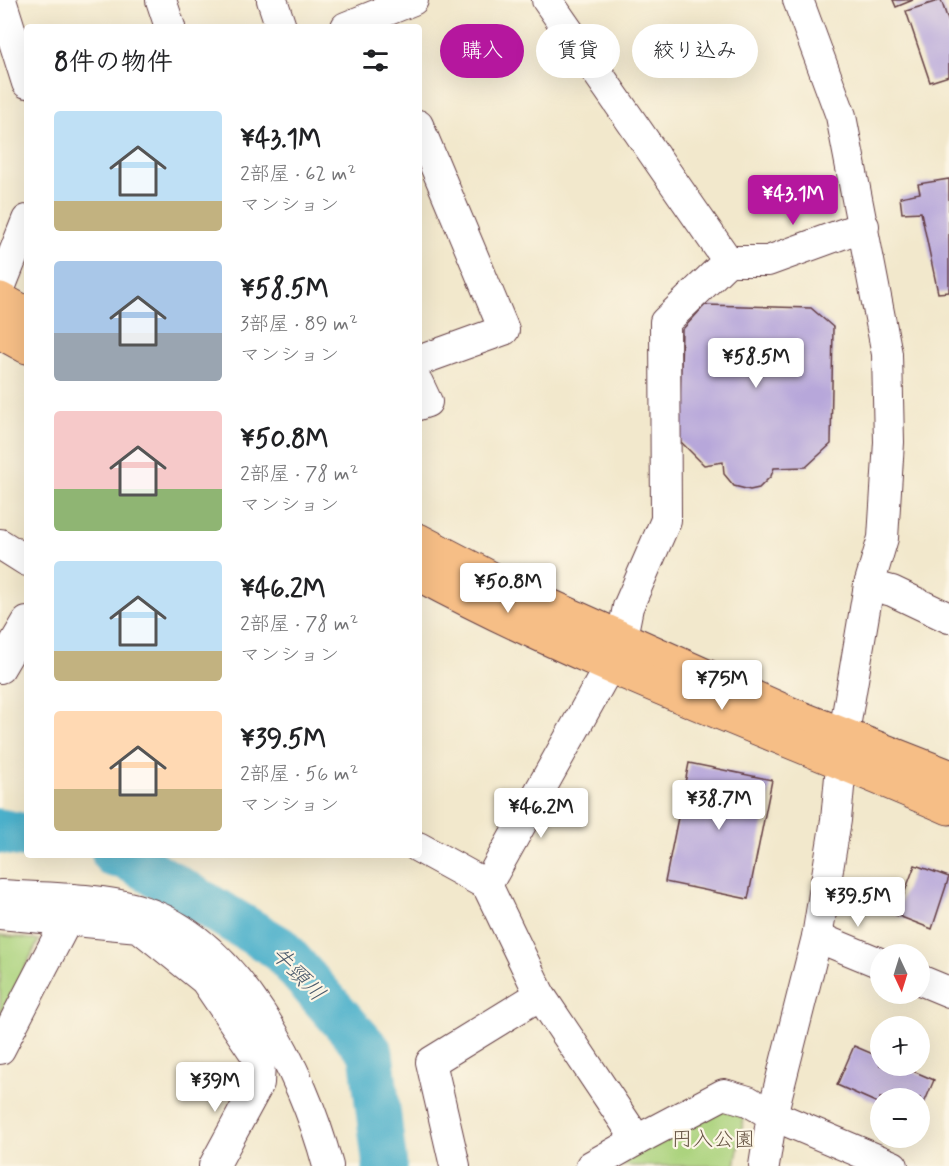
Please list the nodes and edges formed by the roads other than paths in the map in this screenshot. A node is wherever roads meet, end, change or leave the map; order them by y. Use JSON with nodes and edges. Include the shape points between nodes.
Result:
{"nodes":[{"id":1,"x":1,"y":0,"type":"edge"},
{"id":2,"x":161,"y":0,"type":"edge"},
{"id":3,"x":273,"y":0,"type":"edge"},
{"id":4,"x":413,"y":0,"type":"edge"},
{"id":5,"x":547,"y":0,"type":"edge"},
{"id":6,"x":798,"y":0,"type":"edge"},
{"id":7,"x":169,"y":24,"type":"edge"},
{"id":8,"x":279,"y":24,"type":"edge"},
{"id":9,"x":366,"y":24,"type":"edge"},
{"id":10,"x":24,"y":73,"type":"edge"},
{"id":11,"x":0,"y":74,"type":"edge"},
{"id":12,"x":24,"y":87,"type":"edge"},
{"id":13,"x":422,"y":134,"type":"edge"},
{"id":14,"x":864,"y":225,"type":"junction"},
{"id":15,"x":24,"y":228,"type":"edge"},
{"id":16,"x":728,"y":261,"type":"junction"},
{"id":17,"x":0,"y":288,"type":"edge"},
{"id":18,"x":0,"y":299,"type":"edge"},
{"id":19,"x":24,"y":312,"type":"edge"},
{"id":20,"x":0,"y":332,"type":"edge"},
{"id":21,"x":24,"y":345,"type":"edge"},
{"id":22,"x":422,"y":360,"type":"edge"},
{"id":23,"x":422,"y":391,"type":"edge"},
{"id":24,"x":422,"y":404,"type":"edge"},
{"id":25,"x":422,"y":542,"type":"edge"},
{"id":26,"x":0,"y":544,"type":"edge"},
{"id":27,"x":24,"y":559,"type":"edge"},
{"id":28,"x":422,"y":576,"type":"edge"},
{"id":29,"x":869,"y":585,"type":"junction"},
{"id":30,"x":949,"y":618,"type":"edge"},
{"id":31,"x":24,"y":627,"type":"edge"},
{"id":32,"x":622,"y":637,"type":"junction"},
{"id":33,"x":609,"y":667,"type":"junction"},
{"id":34,"x":0,"y":668,"type":"edge"},
{"id":35,"x":842,"y":748,"type":"junction"},
{"id":36,"x":949,"y":776,"type":"edge"},
{"id":37,"x":949,"y":808,"type":"edge"},
{"id":38,"x":422,"y":849,"type":"edge"},
{"id":39,"x":487,"y":885,"type":"junction"},
{"id":40,"x":0,"y":895,"type":"edge"},
{"id":41,"x":0,"y":914,"type":"edge"},
{"id":42,"x":66,"y":922,"type":"junction"},
{"id":43,"x":817,"y":937,"type":"junction"},
{"id":44,"x":870,"y":959,"type":"edge"},
{"id":45,"x":930,"y":984,"type":"edge"},
{"id":46,"x":949,"y":992,"type":"edge"},
{"id":47,"x":540,"y":994,"type":"junction"},
{"id":48,"x":0,"y":1049,"type":"edge"},
{"id":49,"x":772,"y":1115,"type":"junction"},
{"id":50,"x":637,"y":1140,"type":"junction"},
{"id":51,"x":214,"y":1166,"type":"edge"},
{"id":52,"x":328,"y":1166,"type":"edge"},
{"id":53,"x":455,"y":1166,"type":"edge"},
{"id":54,"x":591,"y":1166,"type":"edge"},
{"id":55,"x":764,"y":1166,"type":"edge"},
{"id":56,"x":893,"y":1166,"type":"edge"}],
"edges":[{"from":1,"to":10,"type":"street"},
{"from":2,"to":7,"type":"street"},
{"from":3,"to":8,"type":"street"},
{"from":4,"to":9,"type":"street"},
{"from":5,"to":16,"type":"street"},
{"from":6,"to":14,"type":"street","via":[[841,116]]},
{"from":11,"to":12,"type":"street"},
{"from":13,"to":22,"type":"street","via":[[504,330]]},
{"from":14,"to":16,"type":"street","via":[[768,261]]},
{"from":14,"to":29,"type":"street","via":[[887,354],[889,442],[883,538]]},
{"from":15,"to":17,"type":"street"},
{"from":16,"to":32,"type":"street","via":[[665,322],[666,520],[628,607]]},
{"from":18,"to":19,"type":"main road"},
{"from":20,"to":21,"type":"main road"},
{"from":23,"to":24,"type":"street","via":[[427,402]]},
{"from":25,"to":32,"type":"main road","via":[[508,587]]},
{"from":26,"to":27,"type":"street"},
{"from":28,"to":33,"type":"main road"},
{"from":29,"to":30,"type":"street","via":[[892,591]]},
{"from":29,"to":35,"type":"street"},
{"from":31,"to":34,"type":"street"},
{"from":32,"to":33,"type":"street"},
{"from":32,"to":35,"type":"main road","via":[[791,714]]},
{"from":33,"to":35,"type":"main road"},
{"from":33,"to":39,"type":"street"},
{"from":35,"to":36,"type":"main road"},
{"from":35,"to":37,"type":"main road"},
{"from":35,"to":43,"type":"street","via":[[836,820]]},
{"from":38,"to":39,"type":"street"},
{"from":39,"to":47,"type":"street"},
{"from":40,"to":52,"type":"street","via":[[136,909],[191,935],[221,960],[252,1001],[303,1091]]},
{"from":41,"to":42,"type":"street"},
{"from":42,"to":48,"type":"street"},
{"from":42,"to":51,"type":"street","via":[[139,927],[205,980],[260,1061],[259,1083]]},
{"from":43,"to":44,"type":"street"},
{"from":43,"to":49,"type":"street"},
{"from":45,"to":46,"type":"street"},
{"from":47,"to":50,"type":"street"},
{"from":47,"to":53,"type":"street","via":[[431,1062]]},
{"from":49,"to":50,"type":"street","via":[[748,1101],[724,1094]]},
{"from":49,"to":55,"type":"street"},
{"from":49,"to":56,"type":"street"},
{"from":50,"to":54,"type":"street"}]}
